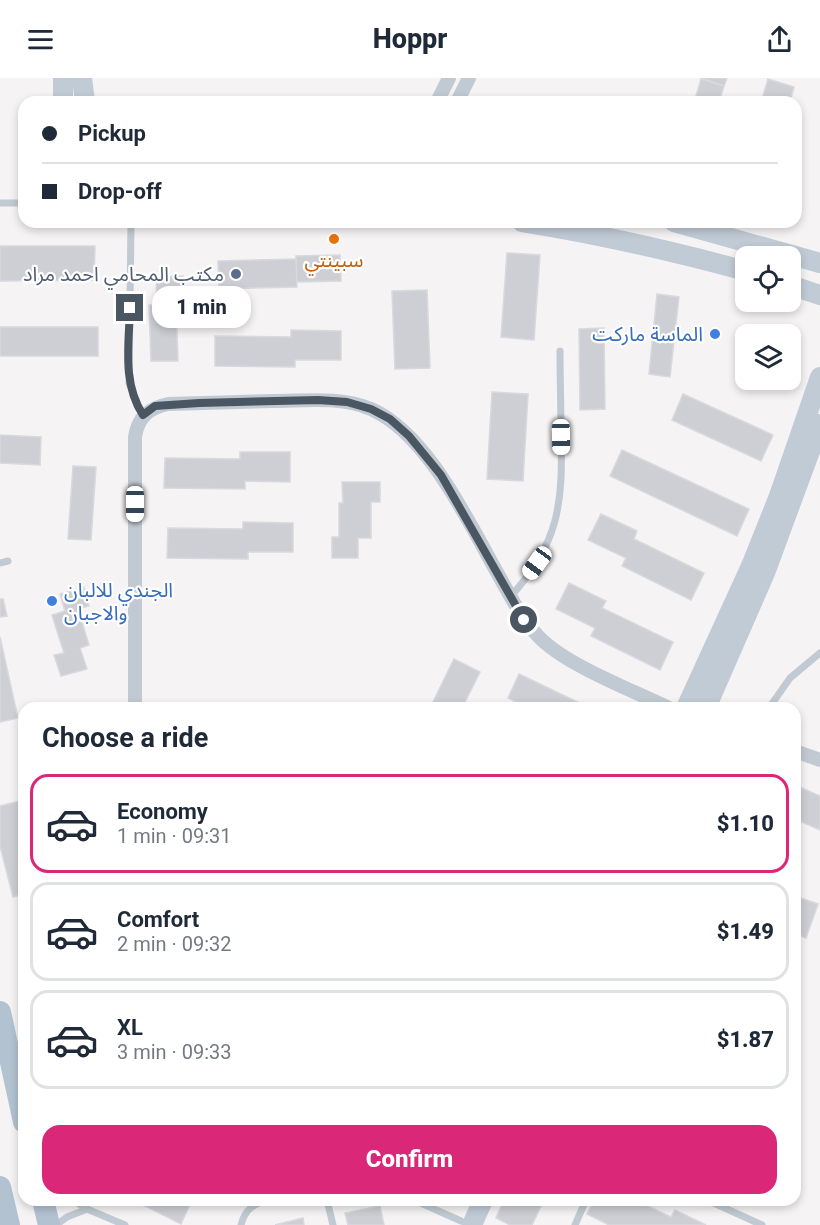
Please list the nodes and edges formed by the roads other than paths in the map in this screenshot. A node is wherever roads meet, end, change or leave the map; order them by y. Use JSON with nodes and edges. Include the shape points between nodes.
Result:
{"nodes":[{"id":1,"x":63,"y":78,"type":"edge"},
{"id":2,"x":82,"y":78,"type":"edge"},
{"id":3,"x":449,"y":78,"type":"edge"},
{"id":4,"x":469,"y":78,"type":"edge"},
{"id":5,"x":63,"y":96,"type":"edge"},
{"id":6,"x":84,"y":96,"type":"edge"},
{"id":7,"x":440,"y":96,"type":"edge"},
{"id":8,"x":460,"y":96,"type":"edge"},
{"id":9,"x":0,"y":203,"type":"edge"},
{"id":10,"x":18,"y":203,"type":"edge"},
{"id":11,"x":131,"y":228,"type":"edge"},
{"id":12,"x":559,"y":228,"type":"edge"},
{"id":13,"x":695,"y":228,"type":"edge"},
{"id":14,"x":820,"y":263,"type":"edge"},
{"id":15,"x":735,"y":268,"type":"edge"},
{"id":16,"x":801,"y":289,"type":"edge"},
{"id":17,"x":820,"y":295,"type":"edge"},
{"id":18,"x":560,"y":351,"type":"dead end"},
{"id":19,"x":820,"y":377,"type":"edge"},
{"id":20,"x":143,"y":415,"type":"junction"},
{"id":21,"x":820,"y":424,"type":"edge"},
{"id":22,"x":785,"y":499,"type":"junction"},
{"id":23,"x":8,"y":561,"type":"dead end"},
{"id":24,"x":0,"y":563,"type":"edge"},
{"id":25,"x":510,"y":597,"type":"junction"},
{"id":26,"x":727,"y":640,"type":"junction"},
{"id":27,"x":820,"y":653,"type":"edge"},
{"id":28,"x":135,"y":702,"type":"edge"},
{"id":29,"x":657,"y":702,"type":"edge"},
{"id":30,"x":690,"y":702,"type":"edge"},
{"id":31,"x":708,"y":702,"type":"edge"},
{"id":32,"x":773,"y":702,"type":"edge"},
{"id":33,"x":801,"y":753,"type":"edge"},
{"id":34,"x":820,"y":760,"type":"edge"},
{"id":35,"x":0,"y":1012,"type":"edge"},
{"id":36,"x":18,"y":1091,"type":"edge"},
{"id":37,"x":0,"y":1187,"type":"edge"},
{"id":38,"x":45,"y":1206,"type":"edge"},
{"id":39,"x":82,"y":1206,"type":"edge"},
{"id":40,"x":253,"y":1206,"type":"edge"},
{"id":41,"x":328,"y":1206,"type":"edge"},
{"id":42,"x":427,"y":1206,"type":"edge"},
{"id":43,"x":470,"y":1206,"type":"edge"},
{"id":44,"x":479,"y":1206,"type":"edge"},
{"id":45,"x":583,"y":1206,"type":"edge"},
{"id":46,"x":720,"y":1206,"type":"edge"},
{"id":47,"x":87,"y":1209,"type":"junction"},
{"id":48,"x":466,"y":1224,"type":"edge"},
{"id":49,"x":9,"y":1225,"type":"edge"},
{"id":50,"x":50,"y":1225,"type":"edge"},
{"id":51,"x":56,"y":1225,"type":"edge"},
{"id":52,"x":125,"y":1225,"type":"edge"},
{"id":53,"x":241,"y":1225,"type":"edge"},
{"id":54,"x":333,"y":1225,"type":"edge"},
{"id":55,"x":575,"y":1225,"type":"edge"},
{"id":56,"x":762,"y":1225,"type":"edge"}],
"edges":[{"from":1,"to":5,"type":"street"},
{"from":2,"to":6,"type":"street"},
{"from":3,"to":7,"type":"street"},
{"from":4,"to":8,"type":"street"},
{"from":9,"to":10,"type":"lane"},
{"from":11,"to":20,"type":"lane","via":[[129,383]]},
{"from":12,"to":15,"type":"street"},
{"from":13,"to":14,"type":"street"},
{"from":16,"to":17,"type":"street"},
{"from":18,"to":25,"type":"lane","via":[[560,502],[548,544]]},
{"from":19,"to":22,"type":"street"},
{"from":20,"to":25,"type":"street","via":[[155,406],[199,403],[318,400],[371,409],[409,436],[436,468]]},
{"from":20,"to":28,"type":"street","via":[[135,437]]},
{"from":21,"to":22,"type":"street"},
{"from":22,"to":26,"type":"street"},
{"from":23,"to":24,"type":"lane"},
{"from":25,"to":29,"type":"street","via":[[524,620],[558,653]]},
{"from":26,"to":30,"type":"street"},
{"from":26,"to":31,"type":"street"},
{"from":27,"to":32,"type":"lane","via":[[790,678]]},
{"from":33,"to":34,"type":"street"},
{"from":35,"to":36,"type":"main road"},
{"from":37,"to":49,"type":"main road"},
{"from":38,"to":50,"type":"main road"},
{"from":39,"to":47,"type":"lane"},
{"from":40,"to":53,"type":"lane"},
{"from":41,"to":54,"type":"lane"},
{"from":42,"to":48,"type":"lane"},
{"from":43,"to":48,"type":"street"},
{"from":44,"to":48,"type":"street"},
{"from":45,"to":55,"type":"lane"},
{"from":46,"to":56,"type":"lane"},
{"from":47,"to":51,"type":"lane"},
{"from":47,"to":52,"type":"lane"}]}
